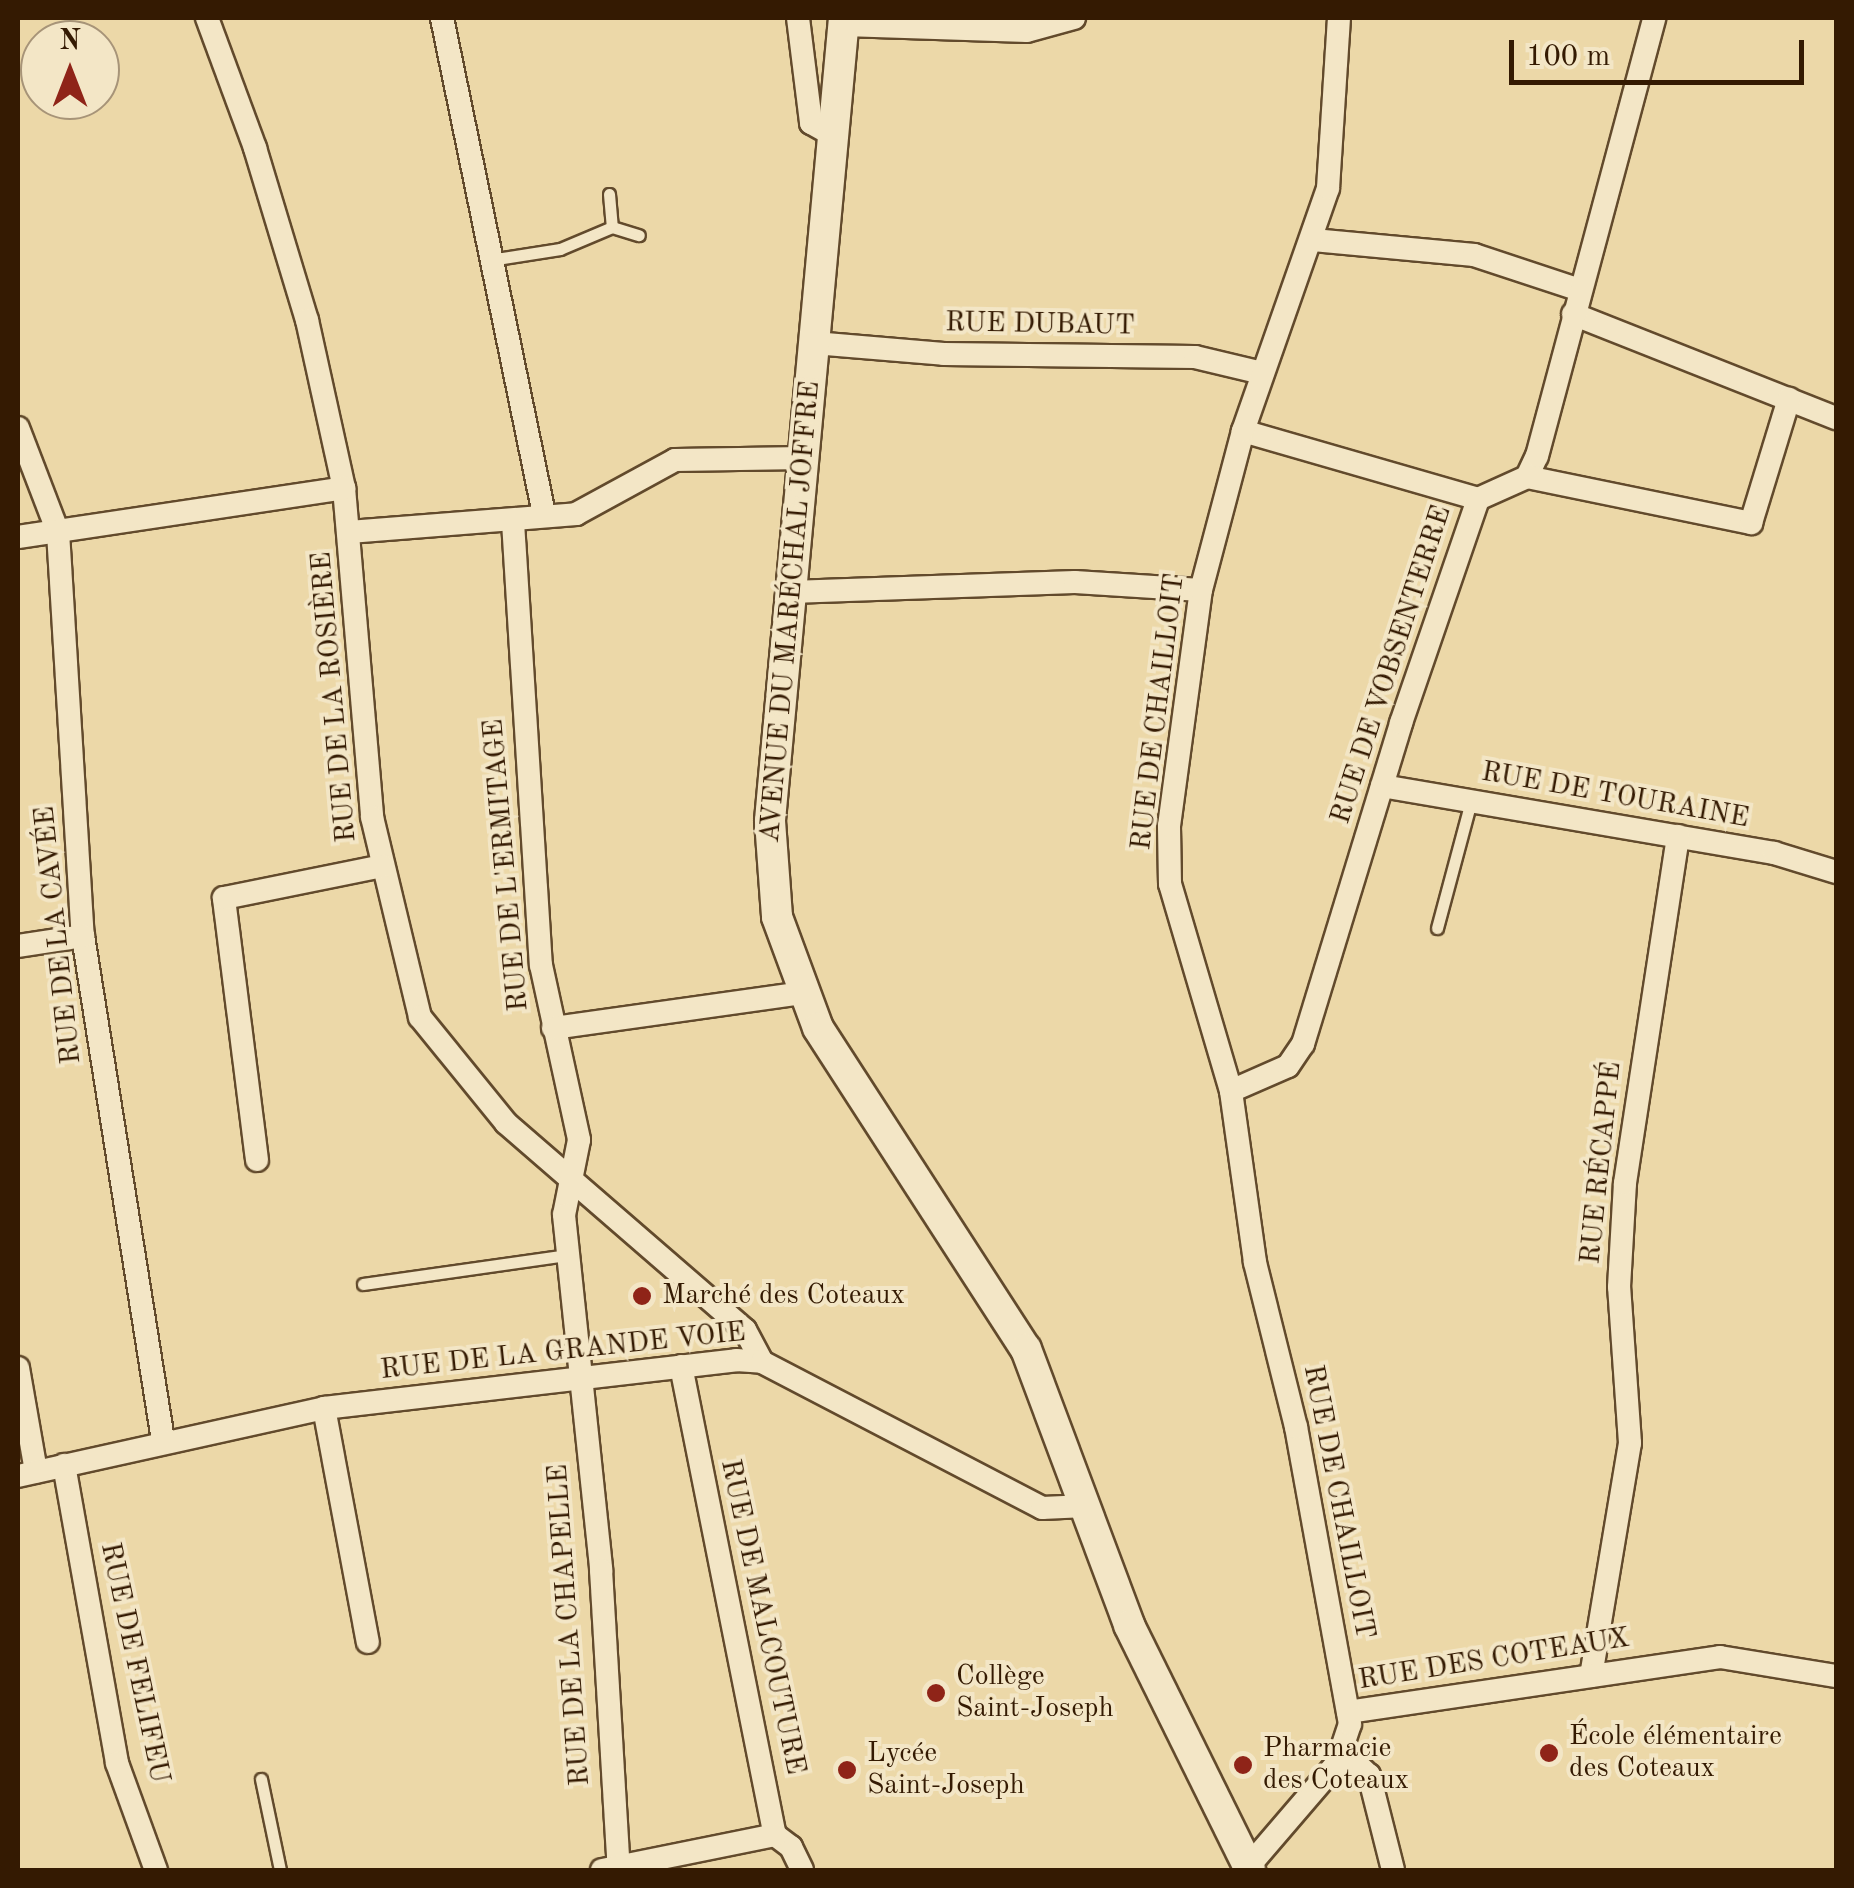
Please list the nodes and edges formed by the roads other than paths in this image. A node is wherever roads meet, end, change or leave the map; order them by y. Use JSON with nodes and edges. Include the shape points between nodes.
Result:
{"nodes":[{"id":1,"x":207,"y":18,"type":"edge"},
{"id":2,"x":442,"y":18,"type":"edge"},
{"id":3,"x":798,"y":18,"type":"edge"},
{"id":4,"x":1074,"y":18,"type":"edge"},
{"id":5,"x":1338,"y":18,"type":"edge"},
{"id":6,"x":1654,"y":18,"type":"edge"},
{"id":7,"x":844,"y":21,"type":"edge"},
{"id":8,"x":834,"y":136,"type":"junction"},
{"id":9,"x":609,"y":194,"type":"dead end"},
{"id":10,"x":612,"y":227,"type":"junction"},
{"id":11,"x":639,"y":235,"type":"dead end"},
{"id":12,"x":1313,"y":240,"type":"junction"},
{"id":13,"x":490,"y":260,"type":"junction"},
{"id":14,"x":1580,"y":290,"type":"junction"},
{"id":15,"x":1574,"y":314,"type":"junction"},
{"id":16,"x":814,"y":343,"type":"junction"},
{"id":17,"x":1262,"y":373,"type":"junction"},
{"id":18,"x":1789,"y":399,"type":"junction"},
{"id":19,"x":1836,"y":418,"type":"edge"},
{"id":20,"x":18,"y":428,"type":"edge"},
{"id":21,"x":1243,"y":431,"type":"junction"},
{"id":22,"x":804,"y":458,"type":"junction"},
{"id":23,"x":1527,"y":477,"type":"junction"},
{"id":24,"x":344,"y":488,"type":"junction"},
{"id":25,"x":1478,"y":499,"type":"junction"},
{"id":26,"x":544,"y":514,"type":"junction"},
{"id":27,"x":514,"y":522,"type":"junction"},
{"id":28,"x":58,"y":532,"type":"junction"},
{"id":29,"x":349,"y":532,"type":"junction"},
{"id":30,"x":18,"y":538,"type":"edge"},
{"id":31,"x":1201,"y":590,"type":"junction"},
{"id":32,"x":791,"y":592,"type":"junction"},
{"id":33,"x":1382,"y":786,"type":"junction"},
{"id":34,"x":1471,"y":801,"type":"junction"},
{"id":35,"x":1678,"y":836,"type":"junction"},
{"id":36,"x":383,"y":866,"type":"junction"},
{"id":37,"x":1836,"y":872,"type":"edge"},
{"id":38,"x":1437,"y":928,"type":"dead end"},
{"id":39,"x":84,"y":936,"type":"junction"},
{"id":40,"x":18,"y":946,"type":"edge"},
{"id":41,"x":802,"y":993,"type":"junction"},
{"id":42,"x":553,"y":1028,"type":"junction"},
{"id":43,"x":1231,"y":1091,"type":"junction"},
{"id":44,"x":257,"y":1160,"type":"dead end"},
{"id":45,"x":569,"y":1181,"type":"junction"},
{"id":46,"x":566,"y":1255,"type":"junction"},
{"id":47,"x":364,"y":1284,"type":"dead end"},
{"id":48,"x":762,"y":1362,"type":"junction"},
{"id":49,"x":681,"y":1366,"type":"junction"},
{"id":50,"x":18,"y":1368,"type":"edge"},
{"id":51,"x":578,"y":1376,"type":"junction"},
{"id":52,"x":324,"y":1408,"type":"junction"},
{"id":53,"x":163,"y":1440,"type":"junction"},
{"id":54,"x":64,"y":1465,"type":"junction"},
{"id":55,"x":27,"y":1474,"type":"edge"},
{"id":56,"x":1086,"y":1506,"type":"junction"},
{"id":57,"x":368,"y":1642,"type":"dead end"},
{"id":58,"x":1591,"y":1676,"type":"junction"},
{"id":59,"x":1836,"y":1676,"type":"edge"},
{"id":60,"x":1348,"y":1712,"type":"junction"},
{"id":61,"x":1344,"y":1752,"type":"junction"},
{"id":62,"x":261,"y":1779,"type":"dead end"},
{"id":63,"x":775,"y":1836,"type":"junction"},
{"id":64,"x":613,"y":1869,"type":"edge"},
{"id":65,"x":1249,"y":1869,"type":"edge"},
{"id":66,"x":156,"y":1870,"type":"edge"},
{"id":67,"x":280,"y":1870,"type":"edge"},
{"id":68,"x":802,"y":1870,"type":"edge"},
{"id":69,"x":1392,"y":1870,"type":"edge"}],
"edges":[{"from":1,"to":24,"type":"street","name":"RUE DE LA ROSIÈRE","via":[[302,303]]},
{"from":2,"to":13,"type":"street"},
{"from":3,"to":8,"type":"street","via":[[812,122]]},
{"from":4,"to":7,"type":"street","via":[[1027,31]]},
{"from":5,"to":12,"type":"street","name":"RUE DE CHAILLOIT","via":[[1328,188]]},
{"from":6,"to":14,"type":"street"},
{"from":7,"to":8,"type":"street","name":"AVENUE DU MARÉCHAL JOFFRE"},
{"from":8,"to":16,"type":"street","name":"AVENUE DU MARÉCHAL JOFFRE"},
{"from":9,"to":10,"type":"lane"},
{"from":10,"to":11,"type":"lane"},
{"from":10,"to":13,"type":"lane","via":[[560,249]]},
{"from":12,"to":14,"type":"street","via":[[1474,255]]},
{"from":12,"to":17,"type":"street","name":"RUE DE CHAILLOIT"},
{"from":13,"to":26,"type":"street"},
{"from":14,"to":15,"type":"street"},
{"from":15,"to":18,"type":"street"},
{"from":15,"to":23,"type":"street"},
{"from":16,"to":17,"type":"street","name":"RUE DUBAUT","via":[[944,354],[1195,357]]},
{"from":16,"to":22,"type":"street","name":"AVENUE DU MARÉCHAL JOFFRE"},
{"from":17,"to":21,"type":"street","name":"RUE DE CHAILLOIT"},
{"from":18,"to":19,"type":"street"},
{"from":18,"to":23,"type":"street","via":[[1751,523]]},
{"from":20,"to":28,"type":"street","name":"RUE DE LA CAVÉE"},
{"from":21,"to":25,"type":"street"},
{"from":21,"to":31,"type":"street","name":"RUE DE CHAILLOIT"},
{"from":22,"to":26,"type":"street","via":[[675,460],[576,514]]},
{"from":22,"to":32,"type":"street","name":"AVENUE DU MARÉCHAL JOFFRE"},
{"from":23,"to":25,"type":"street","name":"RUE DE VOBSENTERRE"},
{"from":24,"to":28,"type":"street"},
{"from":24,"to":29,"type":"street","name":"RUE DE LA ROSIÈRE"},
{"from":25,"to":33,"type":"street","name":"RUE DE VOBSENTERRE"},
{"from":26,"to":27,"type":"street"},
{"from":27,"to":29,"type":"street"},
{"from":27,"to":42,"type":"street","name":"RUE DE L'ERMITAGE","via":[[526,768]]},
{"from":28,"to":30,"type":"street"},
{"from":28,"to":39,"type":"street","name":"RUE DE LA CAVÉE"},
{"from":29,"to":36,"type":"street","name":"RUE DE LA ROSIÈRE","via":[[372,818]]},
{"from":31,"to":32,"type":"street","via":[[1075,582]]},
{"from":31,"to":43,"type":"street","name":"RUE DE CHAILLOIT","via":[[1168,855],[1170,884]]},
{"from":32,"to":41,"type":"street","name":"AVENUE DU MARÉCHAL JOFFRE","via":[[770,852],[777,918]]},
{"from":33,"to":34,"type":"street","name":"RUE DE TOURAINE"},
{"from":33,"to":43,"type":"street","name":"RUE DE VOBSENTERRE","via":[[1303,1044],[1288,1066]]},
{"from":34,"to":35,"type":"street","name":"RUE DE TOURAINE"},
{"from":34,"to":38,"type":"lane"},
{"from":35,"to":37,"type":"street","name":"RUE DE TOURAINE"},
{"from":35,"to":58,"type":"street","name":"RUE RÉCAPPÉ","via":[[1625,1183],[1620,1288],[1630,1442]]},
{"from":36,"to":44,"type":"street","via":[[224,898]]},
{"from":36,"to":45,"type":"street","name":"RUE DE LA ROSIÈRE","via":[[420,1016],[506,1123]]},
{"from":39,"to":40,"type":"street"},
{"from":39,"to":53,"type":"street","name":"RUE DE LA CAVÉE"},
{"from":41,"to":42,"type":"street"},
{"from":41,"to":56,"type":"street","name":"AVENUE DU MARÉCHAL JOFFRE","via":[[838,1061],[1026,1350]]},
{"from":42,"to":45,"type":"street","name":"RUE DE L'ERMITAGE","via":[[579,1140]]},
{"from":43,"to":60,"type":"street","name":"RUE DE CHAILLOIT","via":[[1255,1262],[1296,1426]]},
{"from":45,"to":46,"type":"street","name":"RUE DE L'ERMITAGE"},
{"from":45,"to":48,"type":"street","name":"RUE DE LA ROSIÈRE","via":[[745,1330]]},
{"from":46,"to":47,"type":"lane"},
{"from":46,"to":51,"type":"street","name":"RUE DE L'ERMITAGE"},
{"from":48,"to":49,"type":"street","name":"RUE DE LA GRANDE VOIE"},
{"from":48,"to":56,"type":"street","name":"RUE DE LA GRANDE VOIE","via":[[1042,1508]]},
{"from":49,"to":51,"type":"street","name":"RUE DE LA GRANDE VOIE"},
{"from":49,"to":63,"type":"street","name":"RUE DE MALCOUTURE"},
{"from":50,"to":55,"type":"street"},
{"from":51,"to":52,"type":"street","name":"RUE DE LA GRANDE VOIE"},
{"from":51,"to":64,"type":"street","name":"RUE DE LA CHAPELLE","via":[[601,1570]]},
{"from":52,"to":53,"type":"street","name":"RUE DE LA GRANDE VOIE"},
{"from":52,"to":57,"type":"street"},
{"from":53,"to":54,"type":"street","name":"RUE DE LA GRANDE VOIE"},
{"from":54,"to":55,"type":"street","name":"RUE DE LA GRANDE VOIE"},
{"from":54,"to":66,"type":"street","name":"RUE DE FELIFEU","via":[[117,1763]]},
{"from":56,"to":65,"type":"street","name":"AVENUE DU MARÉCHAL JOFFRE","via":[[1129,1625]]},
{"from":58,"to":59,"type":"street","name":"RUE DES COTEAUX","via":[[1720,1656]]},
{"from":58,"to":60,"type":"street","name":"RUE DES COTEAUX"},
{"from":60,"to":61,"type":"street","name":"RUE DES COTEAUX"},
{"from":61,"to":65,"type":"street"},
{"from":61,"to":69,"type":"street","via":[[1369,1776]]},
{"from":62,"to":67,"type":"lane"},
{"from":63,"to":64,"type":"street"},
{"from":63,"to":68,"type":"street","name":"RUE DE MALCOUTURE","via":[[791,1847]]}]}
